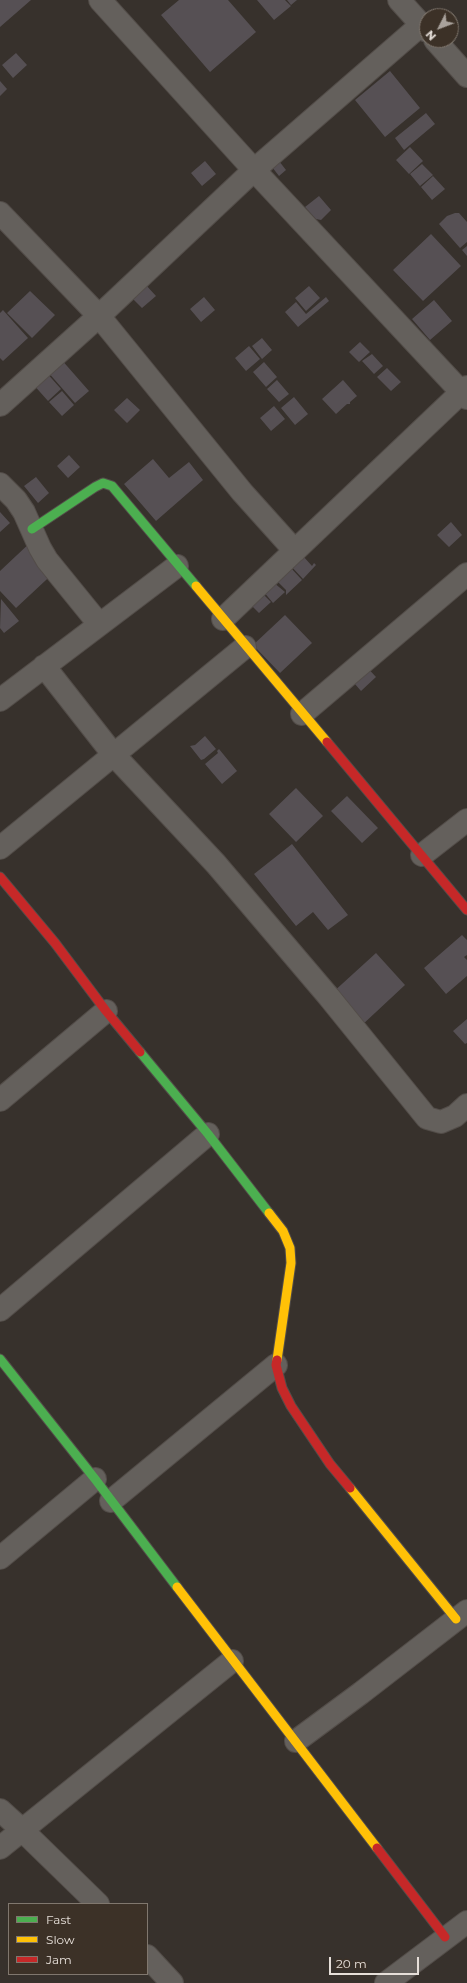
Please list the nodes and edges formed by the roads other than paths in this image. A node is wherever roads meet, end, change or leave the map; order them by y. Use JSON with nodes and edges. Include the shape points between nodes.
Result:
{"nodes":[{"id":1,"x":100,"y":0,"type":"edge"},
{"id":2,"x":399,"y":0,"type":"edge"},
{"id":3,"x":419,"y":22,"type":"edge"},
{"id":4,"x":419,"y":39,"type":"edge"},
{"id":5,"x":442,"y":48,"type":"edge"},
{"id":6,"x":467,"y":76,"type":"edge"},
{"id":7,"x":254,"y":170,"type":"junction"},
{"id":8,"x":0,"y":213,"type":"edge"},
{"id":9,"x":99,"y":316,"type":"junction"},
{"id":10,"x":465,"y":392,"type":"edge"},
{"id":11,"x":0,"y":405,"type":"edge"},
{"id":12,"x":0,"y":484,"type":"edge"},
{"id":13,"x":32,"y":529,"type":"junction"},
{"id":14,"x":295,"y":551,"type":"junction"},
{"id":15,"x":177,"y":566,"type":"junction"},
{"id":16,"x":467,"y":574,"type":"edge"},
{"id":17,"x":223,"y":619,"type":"junction"},
{"id":18,"x":99,"y":624,"type":"junction"},
{"id":19,"x":245,"y":647,"type":"junction"},
{"id":20,"x":44,"y":666,"type":"junction"},
{"id":21,"x":0,"y":700,"type":"edge"},
{"id":22,"x":302,"y":714,"type":"junction"},
{"id":23,"x":113,"y":754,"type":"junction"},
{"id":24,"x":467,"y":820,"type":"edge"},
{"id":25,"x":0,"y":848,"type":"edge"},
{"id":26,"x":422,"y":855,"type":"junction"},
{"id":27,"x":0,"y":877,"type":"edge"},
{"id":28,"x":467,"y":910,"type":"edge"},
{"id":29,"x":106,"y":1011,"type":"junction"},
{"id":30,"x":0,"y":1100,"type":"edge"},
{"id":31,"x":467,"y":1105,"type":"edge"},
{"id":32,"x":208,"y":1134,"type":"junction"},
{"id":33,"x":0,"y":1310,"type":"edge"},
{"id":34,"x":0,"y":1359,"type":"edge"},
{"id":35,"x":276,"y":1365,"type":"junction"},
{"id":36,"x":95,"y":1479,"type":"junction"},
{"id":37,"x":110,"y":1501,"type":"junction"},
{"id":38,"x":0,"y":1558,"type":"edge"},
{"id":39,"x":462,"y":1615,"type":"edge"},
{"id":40,"x":232,"y":1661,"type":"junction"},
{"id":41,"x":296,"y":1741,"type":"junction"},
{"id":42,"x":0,"y":1810,"type":"edge"},
{"id":43,"x":22,"y":1830,"type":"junction"},
{"id":44,"x":0,"y":1848,"type":"edge"},
{"id":45,"x":97,"y":1903,"type":"edge"},
{"id":46,"x":467,"y":1922,"type":"edge"},
{"id":47,"x":445,"y":1937,"type":"junction"},
{"id":48,"x":148,"y":1957,"type":"edge"},
{"id":49,"x":172,"y":1983,"type":"edge"},
{"id":50,"x":386,"y":1983,"type":"edge"}],
"edges":[{"from":1,"to":7,"type":"street"},
{"from":2,"to":3,"type":"street"},
{"from":4,"to":7,"type":"street"},
{"from":5,"to":6,"type":"street"},
{"from":7,"to":9,"type":"street"},
{"from":7,"to":10,"type":"street"},
{"from":8,"to":9,"type":"street"},
{"from":9,"to":11,"type":"street"},
{"from":9,"to":14,"type":"street","via":[[242,492]]},
{"from":10,"to":14,"type":"street"},
{"from":12,"to":13,"type":"street","via":[[16,500]]},
{"from":13,"to":15,"type":"street","via":[[94,486],[103,483],[112,486]]},
{"from":13,"to":18,"type":"street","via":[[47,560]]},
{"from":14,"to":17,"type":"street"},
{"from":15,"to":17,"type":"street"},
{"from":15,"to":18,"type":"street"},
{"from":16,"to":22,"type":"street"},
{"from":17,"to":19,"type":"street"},
{"from":18,"to":20,"type":"street"},
{"from":19,"to":22,"type":"street"},
{"from":19,"to":23,"type":"street"},
{"from":20,"to":21,"type":"street"},
{"from":20,"to":23,"type":"street"},
{"from":22,"to":26,"type":"street"},
{"from":23,"to":25,"type":"street"},
{"from":23,"to":31,"type":"street","via":[[216,864],[427,1118],[441,1122],[455,1116]]},
{"from":24,"to":26,"type":"street"},
{"from":26,"to":28,"type":"street"},
{"from":27,"to":29,"type":"street","via":[[54,942]]},
{"from":29,"to":30,"type":"street"},
{"from":29,"to":32,"type":"street"},
{"from":32,"to":33,"type":"street"},
{"from":32,"to":35,"type":"street","via":[[283,1231],[290,1248],[291,1263]]},
{"from":34,"to":36,"type":"street"},
{"from":35,"to":37,"type":"street"},
{"from":35,"to":39,"type":"street","via":[[282,1388],[291,1406],[330,1464]]},
{"from":36,"to":37,"type":"street"},
{"from":36,"to":38,"type":"street"},
{"from":37,"to":40,"type":"street"},
{"from":39,"to":41,"type":"street"},
{"from":40,"to":41,"type":"street"},
{"from":40,"to":43,"type":"street"},
{"from":41,"to":47,"type":"street"},
{"from":42,"to":43,"type":"street"},
{"from":43,"to":44,"type":"street"},
{"from":43,"to":45,"type":"street"},
{"from":46,"to":47,"type":"street"},
{"from":47,"to":50,"type":"street"},
{"from":48,"to":49,"type":"street"}]}
